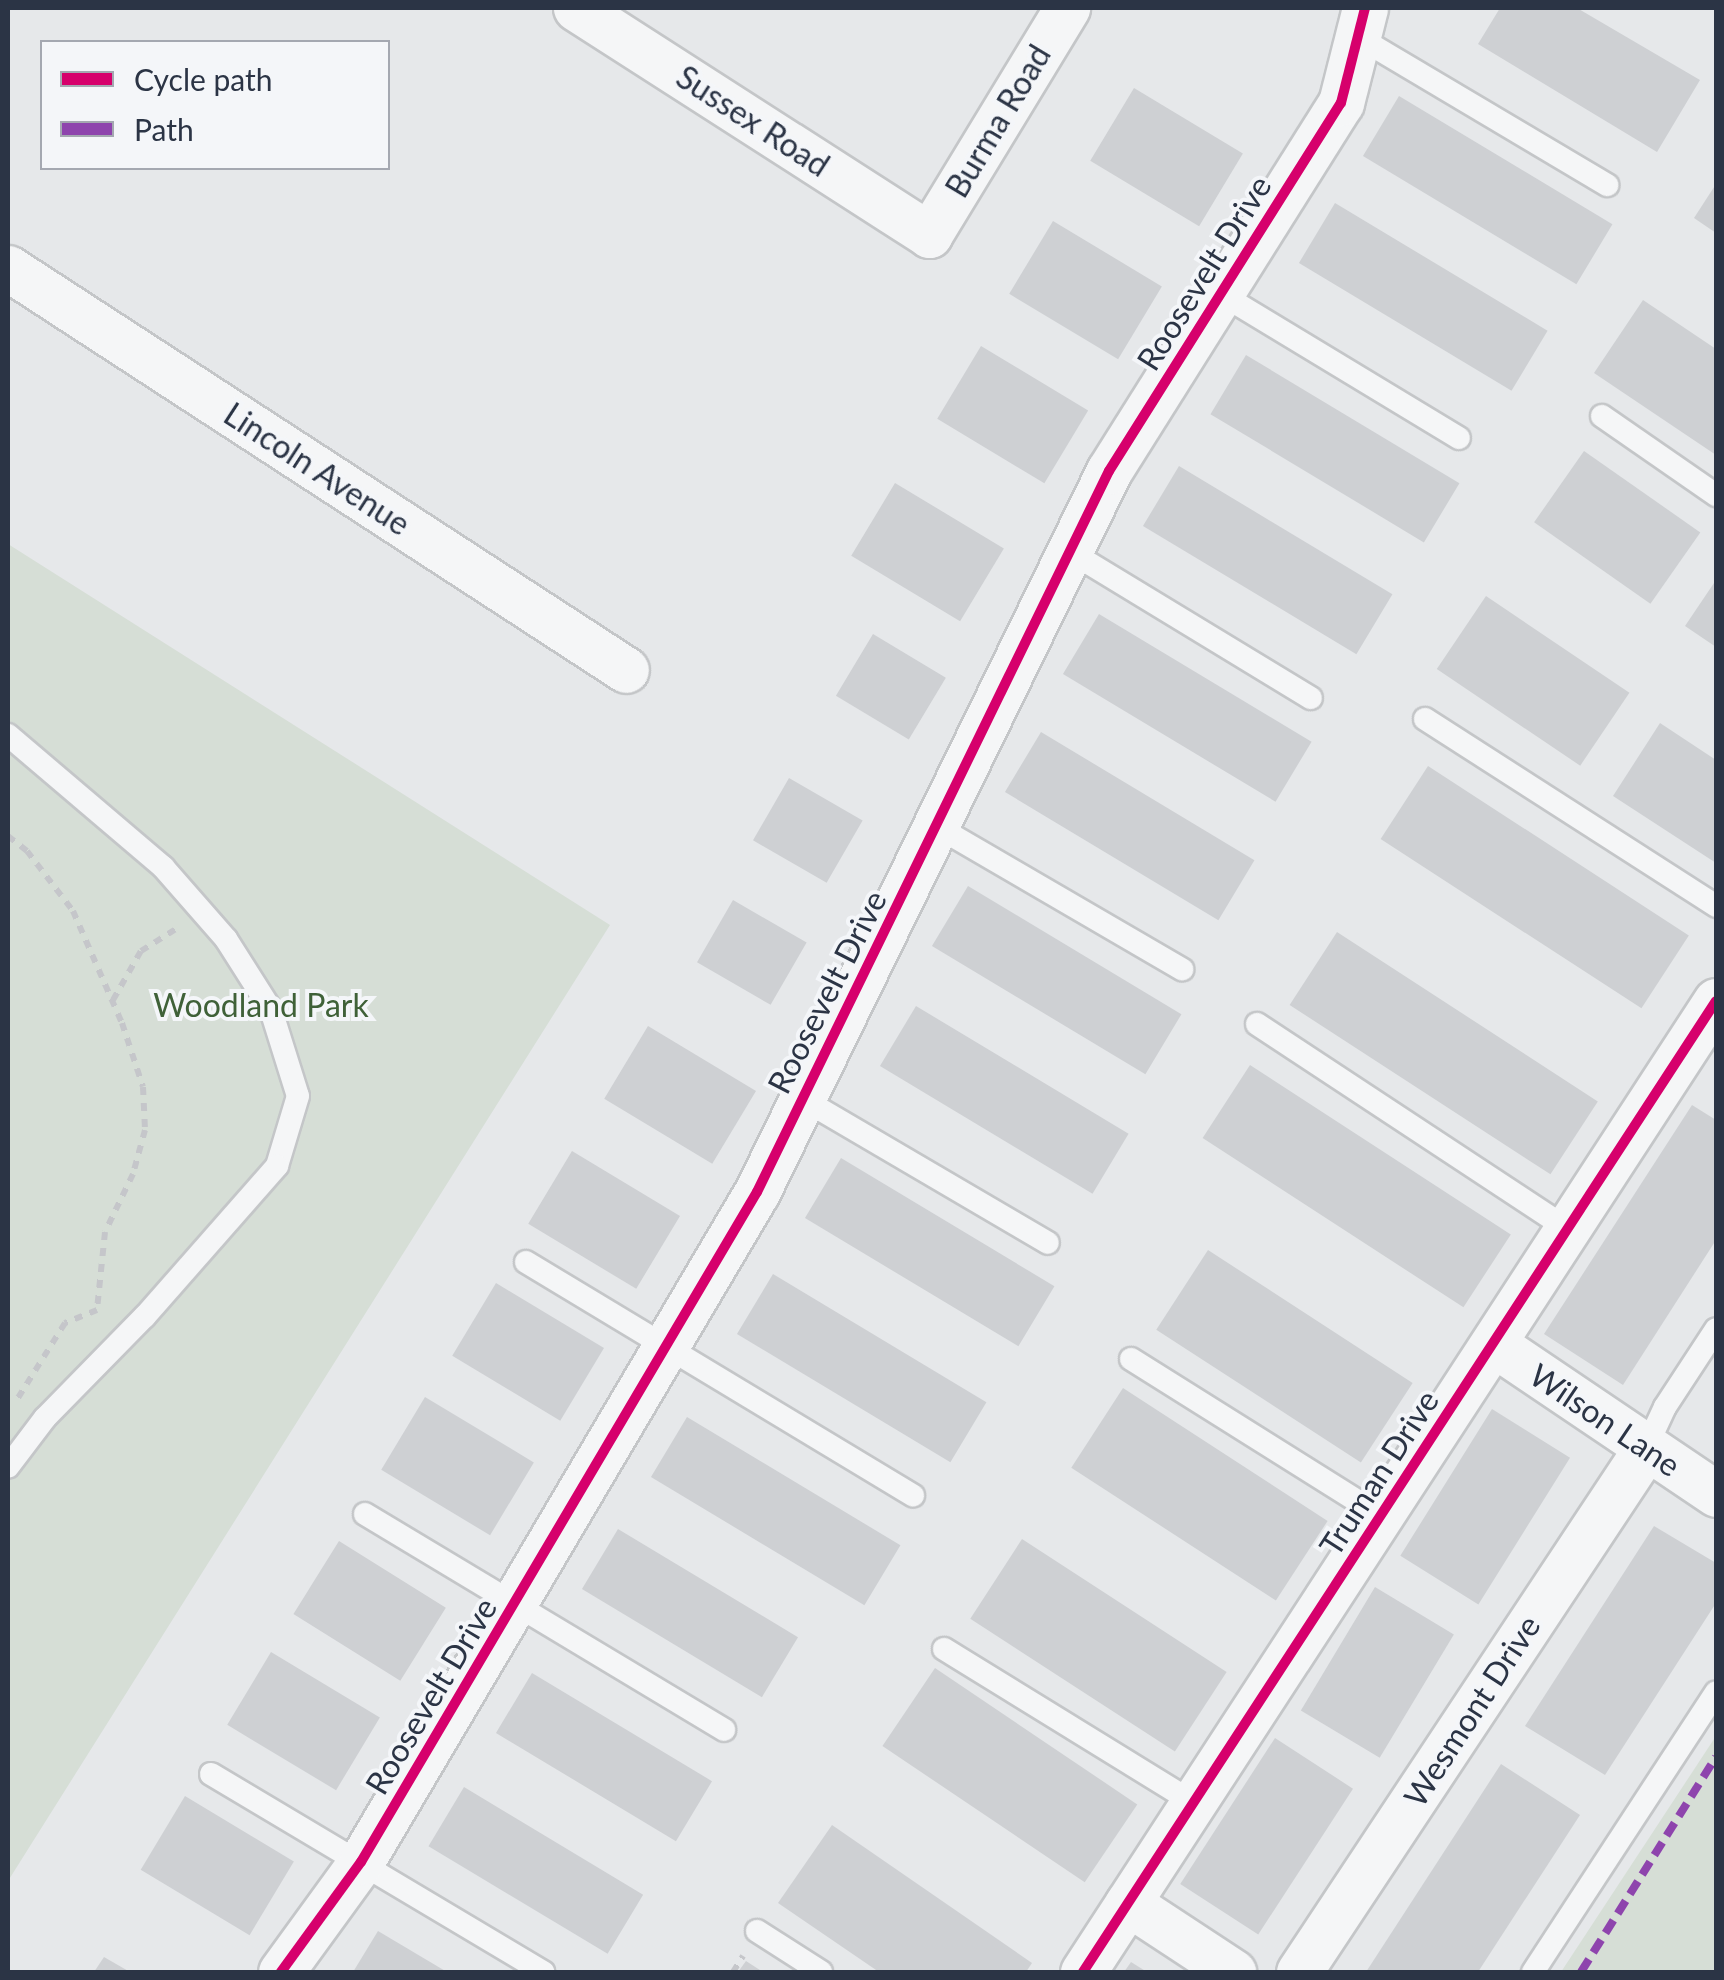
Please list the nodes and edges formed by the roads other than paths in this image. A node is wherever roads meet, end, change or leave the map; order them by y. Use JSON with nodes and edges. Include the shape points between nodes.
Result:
{"nodes":[{"id":1,"x":576,"y":8,"type":"edge"},
{"id":2,"x":1067,"y":8,"type":"edge"},
{"id":3,"x":1361,"y":22,"type":"edge"},
{"id":4,"x":1608,"y":185,"type":"dead end"},
{"id":5,"x":929,"y":235,"type":"joint"},
{"id":6,"x":8,"y":268,"type":"edge"},
{"id":7,"x":1220,"y":294,"type":"junction"},
{"id":8,"x":1602,"y":416,"type":"dead end"},
{"id":9,"x":1459,"y":438,"type":"dead end"},
{"id":10,"x":1716,"y":495,"type":"edge"},
{"id":11,"x":1069,"y":551,"type":"junction"},
{"id":12,"x":626,"y":670,"type":"dead end"},
{"id":13,"x":1311,"y":698,"type":"dead end"},
{"id":14,"x":1425,"y":719,"type":"dead end"},
{"id":15,"x":8,"y":735,"type":"edge"},
{"id":16,"x":936,"y":826,"type":"junction"},
{"id":17,"x":1716,"y":906,"type":"edge"},
{"id":18,"x":1182,"y":969,"type":"dead end"},
{"id":19,"x":1716,"y":1001,"type":"edge"},
{"id":20,"x":1258,"y":1024,"type":"dead end"},
{"id":21,"x":801,"y":1098,"type":"junction"},
{"id":22,"x":1570,"y":1230,"type":"junction"},
{"id":23,"x":1048,"y":1243,"type":"dead end"},
{"id":24,"x":526,"y":1262,"type":"dead end"},
{"id":25,"x":1716,"y":1330,"type":"edge"},
{"id":26,"x":1494,"y":1344,"type":"junction"},
{"id":27,"x":667,"y":1349,"type":"junction"},
{"id":28,"x":1131,"y":1359,"type":"dead end"},
{"id":29,"x":1645,"y":1450,"type":"junction"},
{"id":30,"x":8,"y":1467,"type":"edge"},
{"id":31,"x":913,"y":1494,"type":"dead end"},
{"id":32,"x":1716,"y":1494,"type":"edge"},
{"id":33,"x":365,"y":1514,"type":"dead end"},
{"id":34,"x":1380,"y":1516,"type":"junction"},
{"id":35,"x":514,"y":1605,"type":"junction"},
{"id":36,"x":944,"y":1649,"type":"dead end"},
{"id":37,"x":1716,"y":1692,"type":"edge"},
{"id":38,"x":724,"y":1730,"type":"dead end"},
{"id":39,"x":211,"y":1774,"type":"dead end"},
{"id":40,"x":1192,"y":1802,"type":"junction"},
{"id":41,"x":361,"y":1862,"type":"junction"},
{"id":42,"x":1128,"y":1903,"type":"junction"},
{"id":43,"x":757,"y":1931,"type":"dead end"},
{"id":44,"x":281,"y":1972,"type":"edge"},
{"id":45,"x":543,"y":1972,"type":"edge"},
{"id":46,"x":821,"y":1972,"type":"edge"},
{"id":47,"x":1083,"y":1972,"type":"edge"},
{"id":48,"x":1232,"y":1972,"type":"edge"},
{"id":49,"x":1299,"y":1972,"type":"edge"},
{"id":50,"x":1532,"y":1972,"type":"edge"}],
"edges":[{"from":1,"to":5,"type":"street","name":"Sussex Road"},
{"from":2,"to":5,"type":"street","name":"Burma Road"},
{"from":3,"to":4,"type":"lane"},
{"from":3,"to":7,"type":"street","name":"Roosevelt Drive","via":[[1341,103]]},
{"from":6,"to":12,"type":"street","name":"Lincoln Avenue"},
{"from":7,"to":9,"type":"lane"},
{"from":7,"to":11,"type":"street","name":"Roosevelt Drive","via":[[1109,471]]},
{"from":8,"to":10,"type":"lane"},
{"from":11,"to":13,"type":"lane"},
{"from":11,"to":16,"type":"street","name":"Roosevelt Drive"},
{"from":14,"to":17,"type":"lane"},
{"from":15,"to":30,"type":"lane","via":[[163,867],[208,918],[271,1010],[298,1096],[277,1166],[45,1418]]},
{"from":16,"to":18,"type":"lane"},
{"from":16,"to":21,"type":"street","name":"Roosevelt Drive"},
{"from":19,"to":22,"type":"street","name":"Truman Drive"},
{"from":20,"to":22,"type":"lane"},
{"from":21,"to":23,"type":"lane"},
{"from":21,"to":27,"type":"street","name":"Roosevelt Drive","via":[[757,1192]]},
{"from":22,"to":26,"type":"street","name":"Truman Drive"},
{"from":24,"to":27,"type":"lane"},
{"from":25,"to":29,"type":"lane","via":[[1664,1407]]},
{"from":26,"to":29,"type":"street","name":"Wilson Lane"},
{"from":26,"to":34,"type":"street","name":"Truman Drive"},
{"from":27,"to":31,"type":"lane"},
{"from":27,"to":35,"type":"street","name":"Roosevelt Drive"},
{"from":28,"to":34,"type":"lane"},
{"from":29,"to":32,"type":"street","name":"Wilson Lane"},
{"from":29,"to":49,"type":"street","name":"Wesmont Drive"},
{"from":33,"to":35,"type":"lane"},
{"from":34,"to":40,"type":"street","name":"Truman Drive"},
{"from":35,"to":38,"type":"lane"},
{"from":35,"to":41,"type":"street","name":"Roosevelt Drive"},
{"from":36,"to":40,"type":"lane"},
{"from":37,"to":50,"type":"lane"},
{"from":39,"to":41,"type":"lane"},
{"from":40,"to":42,"type":"street","name":"Truman Drive"},
{"from":41,"to":44,"type":"street","name":"Roosevelt Drive"},
{"from":41,"to":45,"type":"lane"},
{"from":42,"to":47,"type":"street","name":"Truman Drive"},
{"from":42,"to":48,"type":"street"},
{"from":43,"to":46,"type":"lane"}]}
